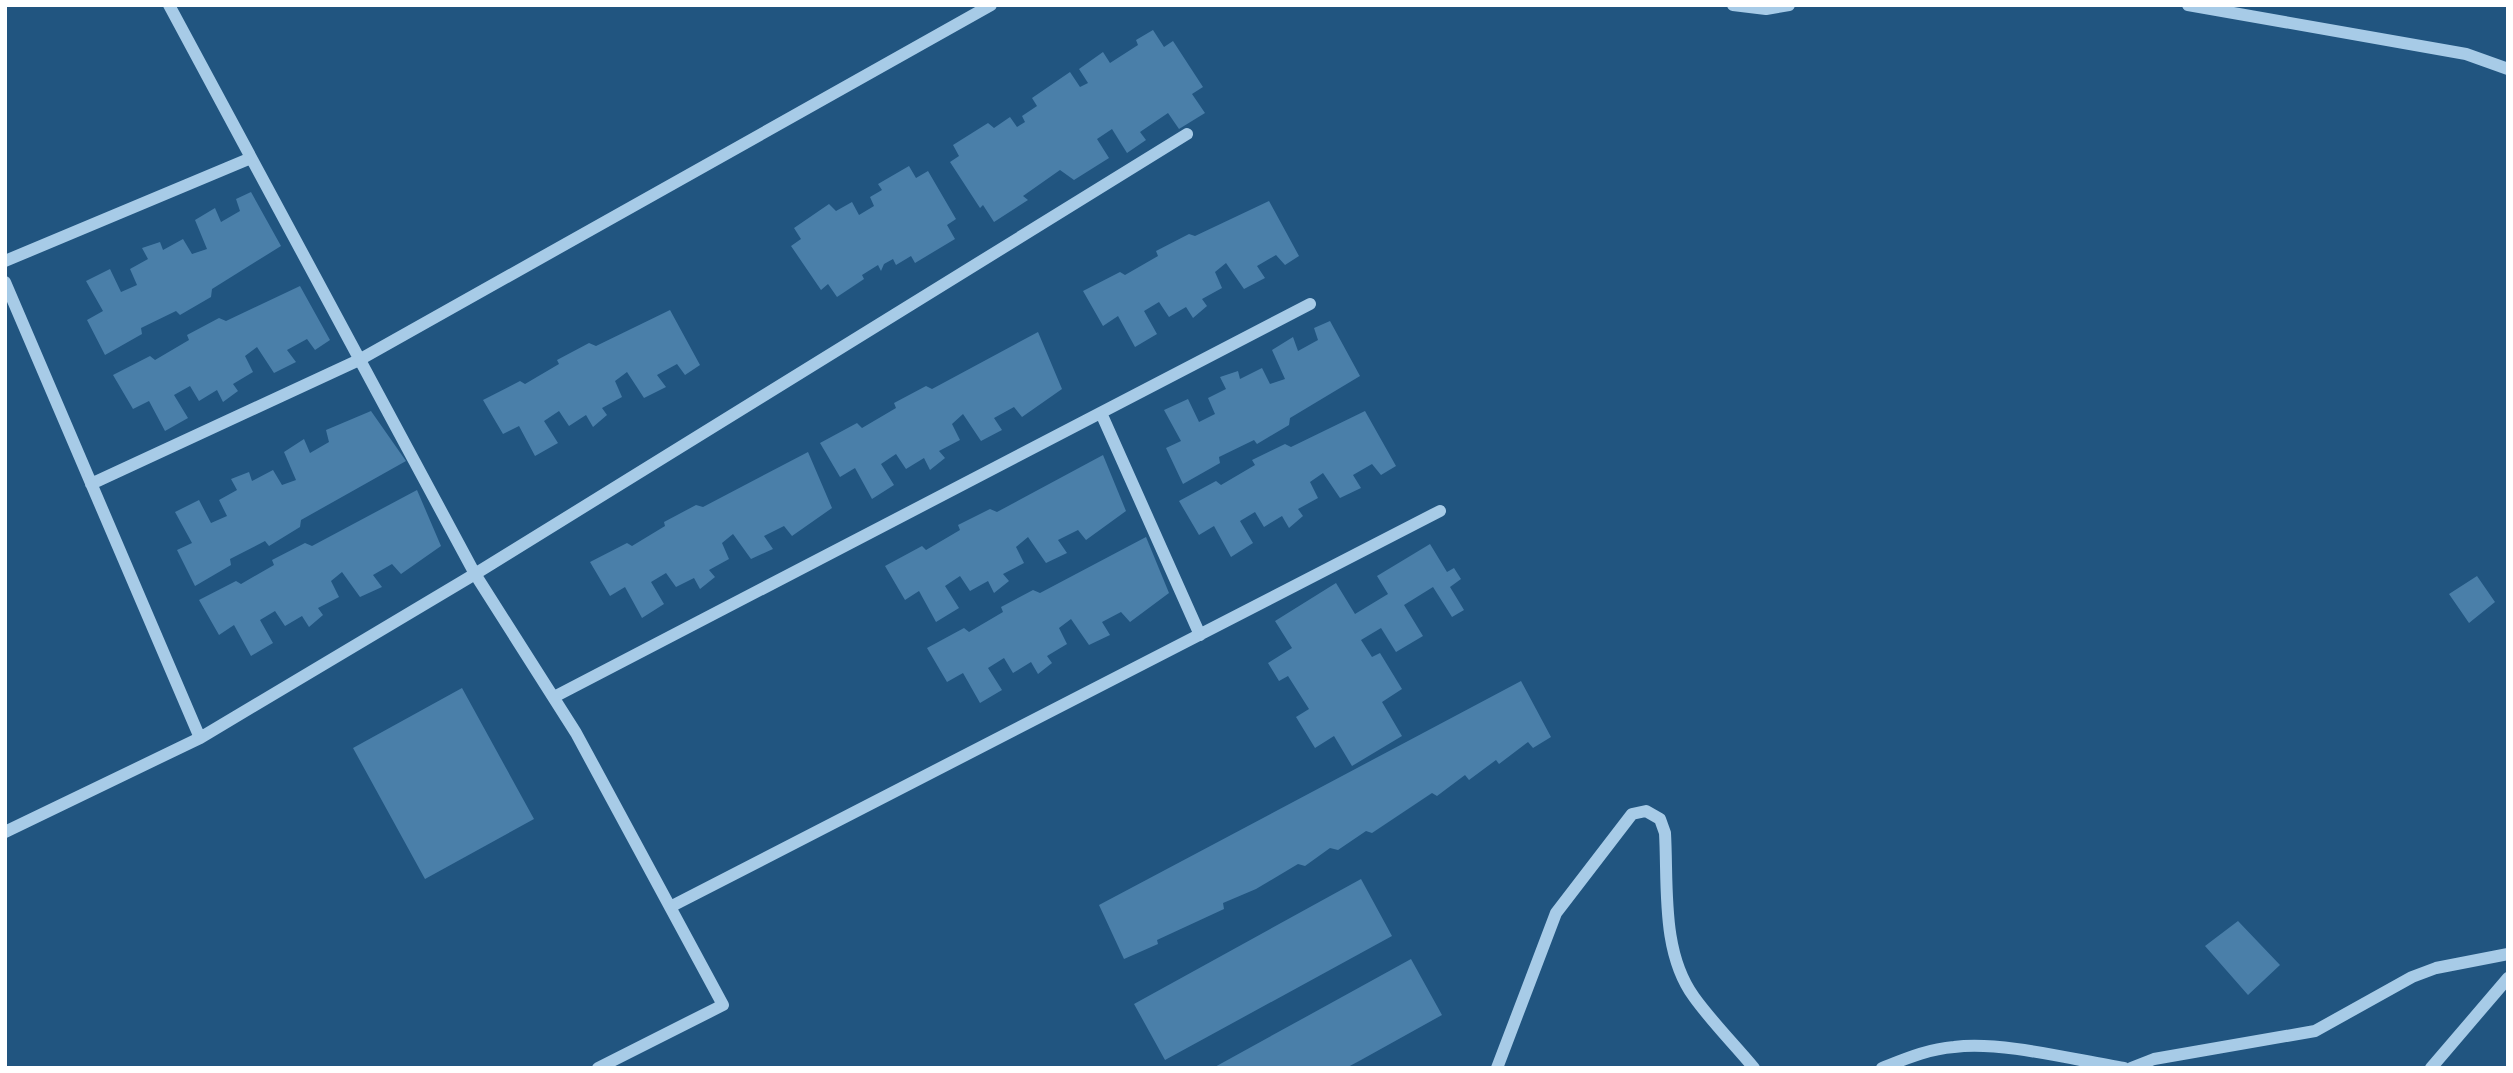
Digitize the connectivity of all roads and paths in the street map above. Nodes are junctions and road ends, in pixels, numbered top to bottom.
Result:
1 (169, 5) edge
2 (991, 5) edge
3 (1733, 5) edge
4 (1789, 5) edge
5 (2188, 5) edge
6 (2508, 69) edge
7 (1187, 134) dead end
8 (251, 158) junction
9 (5, 261) edge
10 (5, 282) edge
11 (1310, 304) dead end
12 (359, 360) junction
13 (1101, 413) junction
14 (91, 484) junction
15 (1440, 511) dead end
16 (475, 575) junction
17 (1199, 635) junction
18 (554, 697) junction
19 (200, 738) junction
20 (5, 832) edge
21 (670, 907) junction
22 (2508, 954) edge
23 (2508, 978) edge
24 (598, 1068) edge
25 (1497, 1068) edge
26 (1754, 1068) edge
27 (1881, 1068) edge
28 (2124, 1068) edge
29 (2131, 1068) edge
30 (2431, 1068) edge

1 - 8 street
2 - 12 street
3 - 4 street
5 - 6 street
7 - 16 street
8 - 9 street
8 - 12 street
10 - 14 street
11 - 13 street
12 - 14 street
12 - 16 street
13 - 17 street
13 - 18 street
14 - 19 street
15 - 17 street
16 - 18 street
16 - 19 street
17 - 21 street
18 - 21 street
19 - 20 street
21 - 24 street
22 - 29 street
23 - 30 street
25 - 26 street
27 - 28 street

